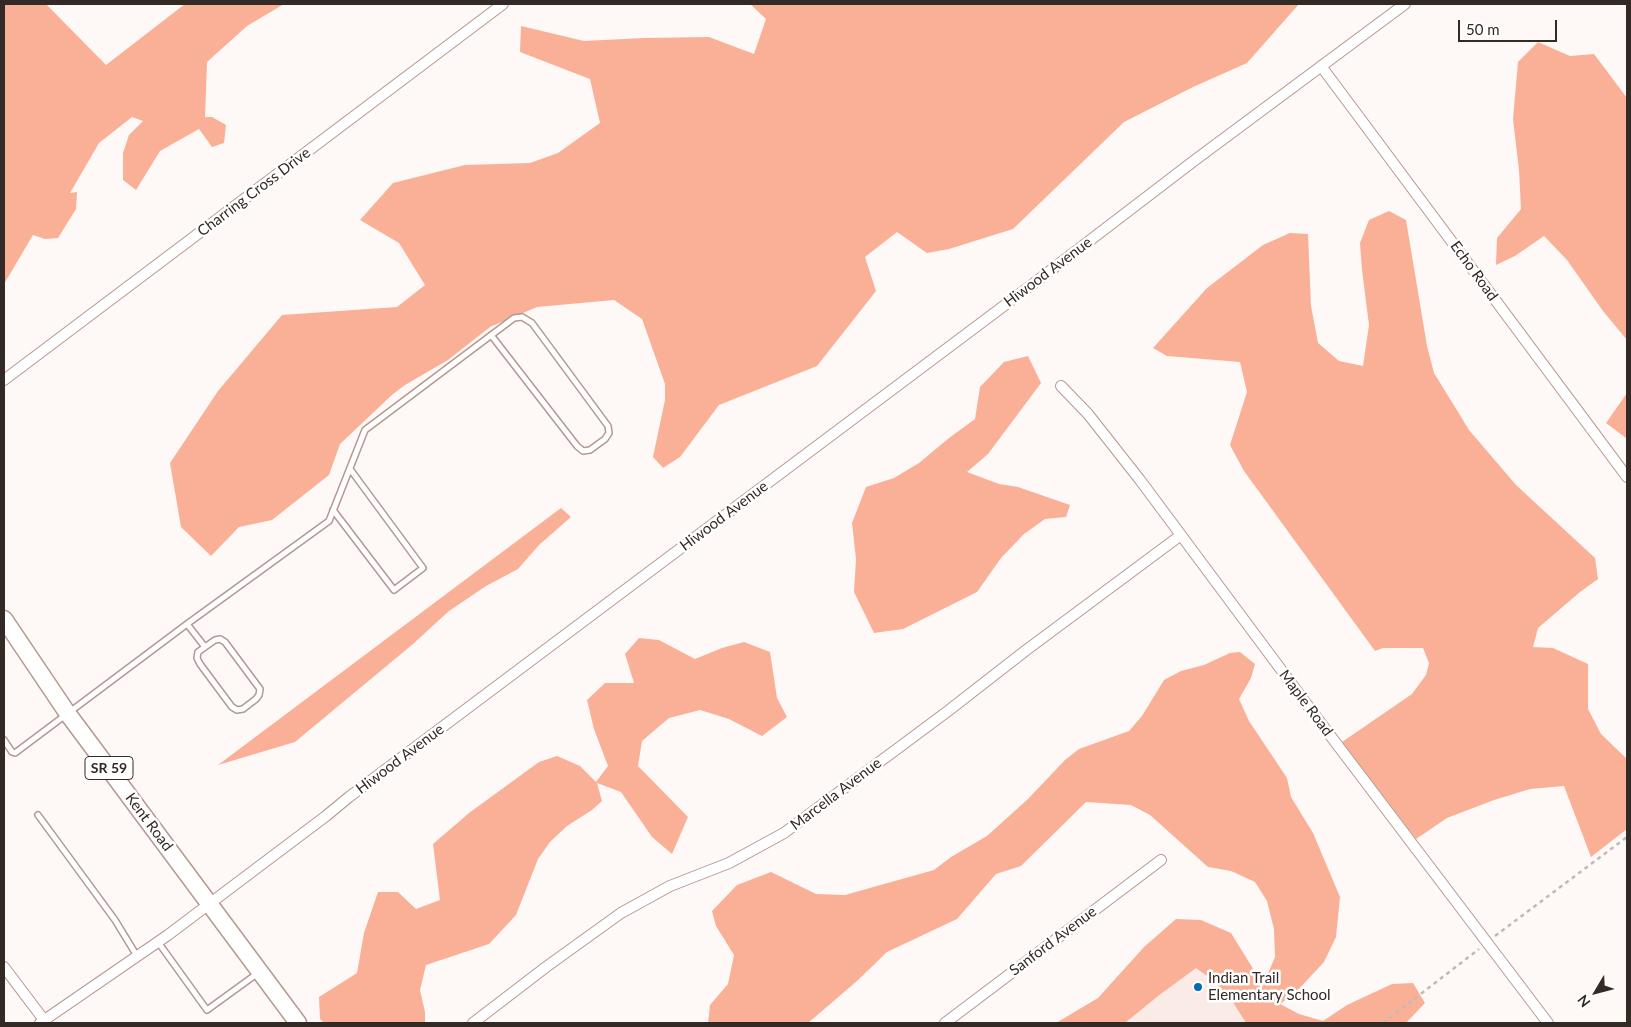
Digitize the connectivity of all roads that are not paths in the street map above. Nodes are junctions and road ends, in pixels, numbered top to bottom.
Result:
1 (503, 4) edge
2 (1405, 4) edge
3 (1321, 66) junction
4 (491, 335) junction
5 (4, 380) edge
6 (1061, 386) dead end
7 (350, 469) junction
8 (1627, 476) edge
9 (333, 510) junction
10 (1182, 535) junction
11 (4, 619) edge
12 (187, 624) junction
13 (205, 647) junction
14 (68, 714) junction
15 (4, 740) edge
16 (38, 815) dead end
17 (1162, 860) dead end
18 (210, 904) junction
19 (158, 942) junction
20 (137, 956) junction
21 (4, 967) edge
22 (260, 971) junction
23 (42, 1022) edge
24 (298, 1023) edge
25 (473, 1023) edge
26 (945, 1023) edge
27 (1548, 1023) edge

1 - 5 street, Charring Cross Drive
2 - 3 street, Hiwood Avenue
3 - 8 street, Echo Road
3 - 18 street, Hiwood Avenue
4 - 4 lane
4 - 7 lane
6 - 10 street, Maple Road
7 - 9 lane
7 - 9 lane
9 - 12 lane
10 - 25 street, Marcella Avenue
10 - 27 street, Maple Road
11 - 14 main road, Kent Road / SR 59
12 - 13 lane
12 - 14 lane
13 - 13 lane
14 - 15 lane
14 - 18 main road, Kent Road / SR 59
16 - 20 lane
17 - 26 street, Sanford Avenue
18 - 19 street, Hiwood Avenue
18 - 22 main road, Kent Road / SR 59
19 - 20 street, Hiwood Avenue
19 - 22 lane
20 - 23 street, Hiwood Avenue
21 - 23 street
22 - 24 main road, Kent Road / SR 59

